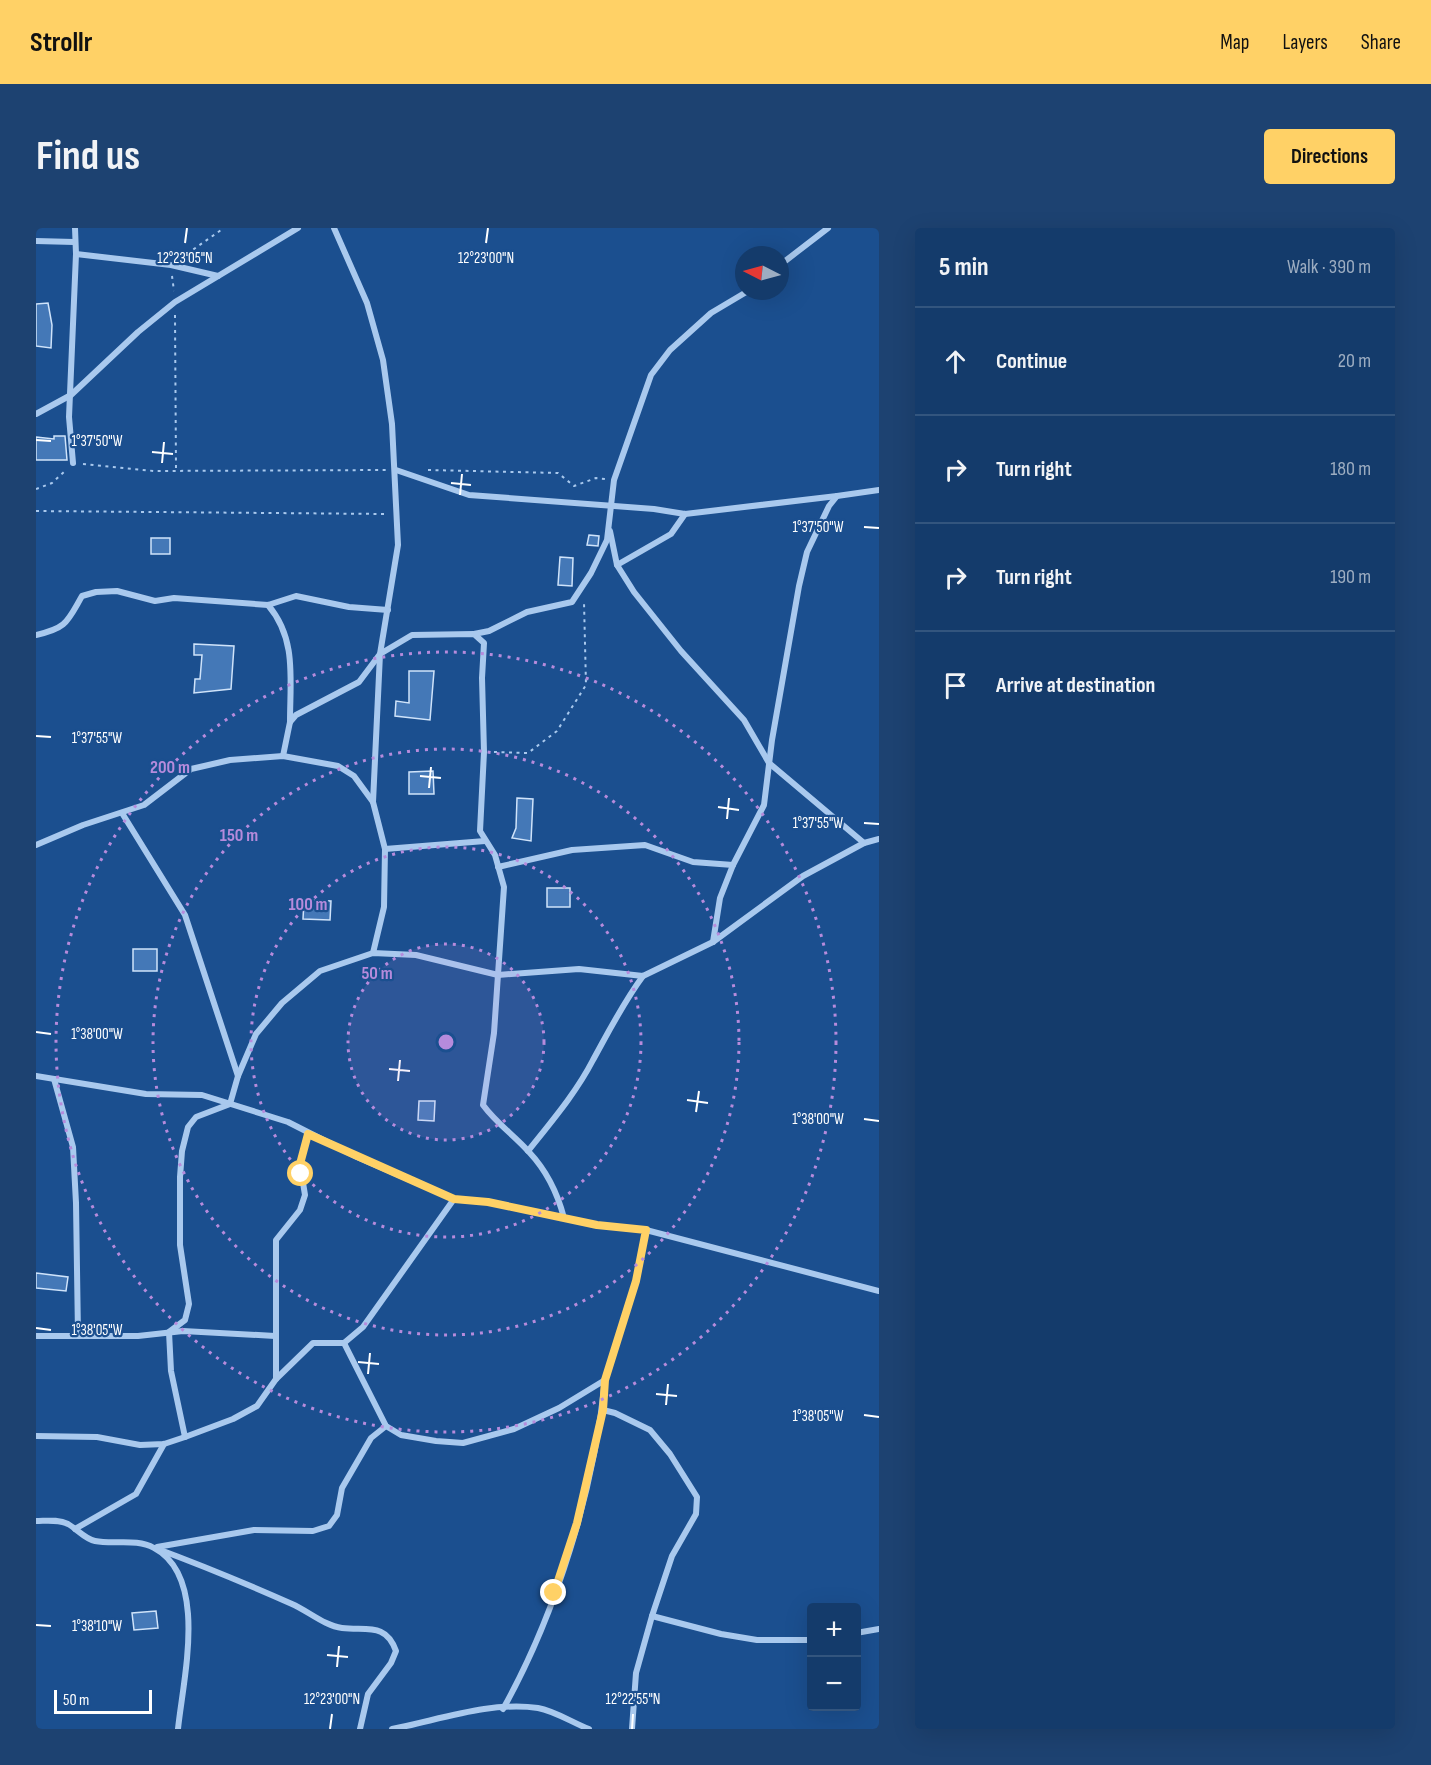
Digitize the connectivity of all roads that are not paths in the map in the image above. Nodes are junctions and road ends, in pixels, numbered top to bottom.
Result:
1 (75, 228) edge
2 (298, 228) edge
3 (334, 228) edge
4 (828, 228) edge
5 (36, 241) edge
6 (74, 242) junction
7 (76, 254) junction
8 (789, 258) edge
9 (218, 276) junction
10 (735, 299) edge
11 (71, 395) junction
12 (36, 414) edge
13 (73, 463) road end
14 (396, 470) junction
15 (879, 490) edge
16 (837, 496) junction
17 (610, 506) junction
18 (685, 514) junction
19 (608, 519) junction
20 (617, 565) junction
21 (268, 605) junction
22 (388, 610) junction
23 (474, 634) junction
24 (36, 635) edge
25 (380, 654) junction
26 (290, 723) junction
27 (283, 756) junction
28 (769, 764) junction
29 (373, 802) junction
30 (122, 813) junction
31 (879, 839) edge
32 (485, 841) junction
33 (864, 843) junction
34 (36, 845) edge
35 (385, 849) junction
36 (733, 865) junction
37 (498, 867) junction
38 (713, 942) junction
39 (373, 953) junction
40 (498, 975) junction
41 (643, 976) junction
42 (36, 1076) edge
43 (238, 1076) junction
44 (54, 1079) junction
45 (230, 1104) junction
46 (308, 1134) junction
47 (528, 1151) junction
48 (454, 1199) junction
49 (564, 1218) junction
50 (646, 1230) junction
51 (879, 1291) edge
52 (170, 1332) junction
53 (78, 1335) junction
54 (36, 1336) edge
55 (275, 1336) junction
56 (344, 1342) junction
57 (276, 1379) junction
58 (605, 1380) junction
59 (603, 1410) junction
60 (386, 1426) junction
61 (36, 1436) edge
62 (185, 1437) junction
63 (164, 1444) junction
64 (36, 1521) edge
65 (75, 1529) junction
66 (155, 1548) junction
67 (652, 1616) junction
68 (879, 1629) edge
69 (861, 1632) edge
70 (807, 1640) edge
71 (503, 1709) junction
72 (178, 1729) edge
73 (360, 1729) edge
74 (392, 1729) edge
75 (589, 1729) edge
76 (632, 1729) edge

1 - 6 street
2 - 9 street
3 - 14 street
4 - 8 street
5 - 6 street
6 - 7 street
7 - 9 street
7 - 11 street
9 - 11 street
10 - 17 street
11 - 12 street
11 - 13 street
14 - 17 street
14 - 22 street
15 - 16 street
16 - 18 street
16 - 28 street
17 - 18 street
17 - 19 street
18 - 20 street
19 - 20 street
19 - 23 street
20 - 28 street
21 - 22 street
21 - 24 street
21 - 26 street
22 - 25 street
23 - 25 street
23 - 32 street
25 - 26 street
25 - 29 street
26 - 27 street
27 - 29 street
27 - 30 street
28 - 33 street
28 - 36 street
29 - 35 street
30 - 34 street
30 - 43 street
31 - 33 street
32 - 35 street
32 - 37 street
33 - 38 street
35 - 39 street
36 - 37 street
36 - 38 street
37 - 40 street
38 - 41 street
39 - 40 street
39 - 43 street
40 - 41 street
40 - 47 street
41 - 47 street
42 - 44 street
43 - 45 street
44 - 45 street
44 - 53 street
45 - 46 street
45 - 52 street
46 - 48 street
46 - 55 street
47 - 49 street
48 - 49 street
48 - 56 street
49 - 50 street
50 - 51 street
50 - 58 street
52 - 53 street
52 - 55 street
52 - 62 street
53 - 54 street
55 - 57 street
56 - 57 street
56 - 60 street
57 - 62 street
58 - 59 street
58 - 60 street
59 - 67 street
59 - 71 street
60 - 66 street
61 - 63 street
62 - 63 street
63 - 65 street
64 - 65 street
65 - 66 street
66 - 72 street
66 - 73 street
67 - 70 street
67 - 76 street
68 - 69 street
71 - 74 street
71 - 75 street

